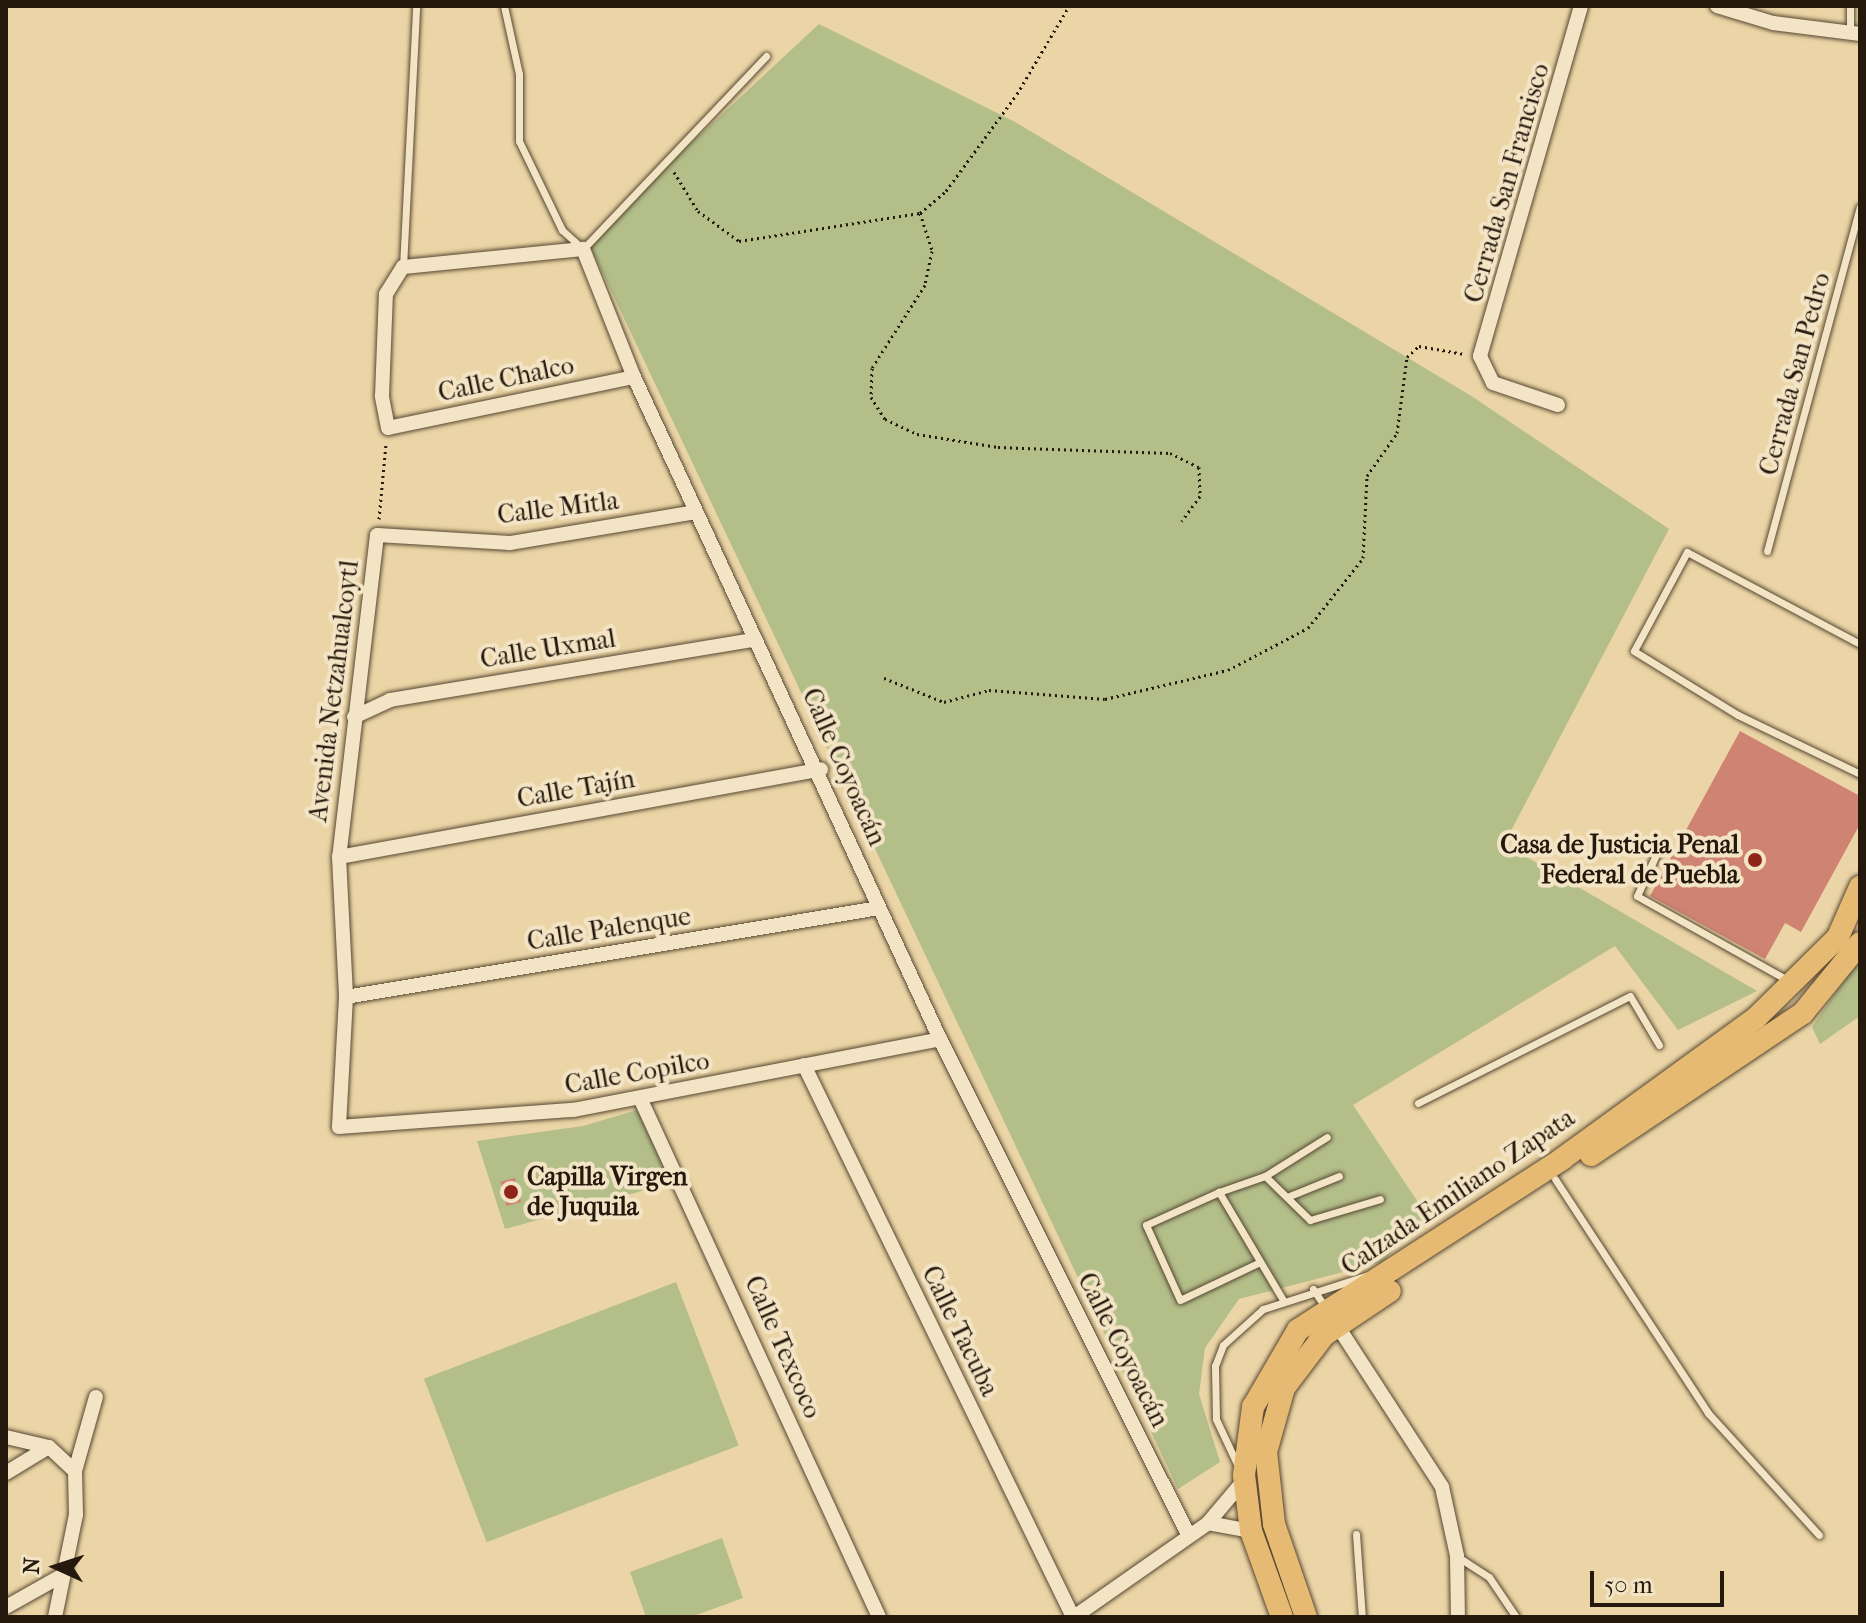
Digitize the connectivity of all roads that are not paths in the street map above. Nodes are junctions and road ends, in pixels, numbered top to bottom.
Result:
1 (416, 6) edge
2 (504, 6) edge
3 (1581, 6) edge
4 (1717, 6) edge
5 (1850, 6) edge
6 (1855, 34) edge
7 (766, 56) dead end
8 (1860, 207) edge
9 (583, 249) junction
10 (403, 267) junction
11 (634, 377) junction
12 (1558, 405) dead end
13 (696, 512) junction
14 (377, 535) joint
15 (1767, 551) dead end
16 (754, 640) junction
17 (1860, 644) edge
18 (354, 717) junction
19 (821, 769) junction
20 (1860, 774) edge
21 (1661, 844) dead end
22 (339, 857) junction
23 (1860, 887) edge
24 (879, 908) junction
25 (1860, 943) edge
26 (1796, 985) junction
27 (346, 997) junction
28 (940, 1039) junction
29 (1659, 1045) dead end
30 (804, 1065) junction
31 (640, 1098) junction
32 (1418, 1103) dead end
33 (339, 1127) joint
34 (1327, 1137) dead end
35 (1265, 1176) junction
36 (1339, 1176) dead end
37 (1555, 1179) junction
38 (1219, 1192) junction
39 (1287, 1197) junction
40 (1380, 1199) dead end
41 (1258, 1263) junction
42 (1392, 1273) junction
43 (1313, 1289) junction
44 (1283, 1300) junction
45 (1333, 1319) junction
46 (96, 1397) dead end
47 (6, 1437) edge
48 (49, 1447) junction
49 (75, 1471) junction
50 (6, 1473) edge
51 (1244, 1477) junction
52 (1208, 1523) junction
53 (1251, 1531) junction
54 (1356, 1534) dead end
55 (1819, 1535) dead end
56 (1189, 1536) junction
57 (1457, 1556) junction
58 (63, 1575) junction
59 (6, 1607) edge
60 (55, 1617) edge
61 (879, 1617) edge
62 (1073, 1617) edge
63 (1282, 1617) edge
64 (1306, 1617) edge
65 (1362, 1617) edge
66 (1458, 1617) edge
67 (1516, 1617) edge

1 - 10 lane
2 - 9 lane, Calle Coyoacán
3 - 12 street, Cerrada San Francisco
4 - 6 street
5 - 6 lane
7 - 9 lane
8 - 15 lane, Cerrada San Pedro
9 - 10 street
9 - 11 street, Calle Coyoacán
10 - 11 street, Calle Chalco
11 - 13 street, Calle Coyoacán
13 - 14 street, Calle Mitla
13 - 16 street, Calle Coyoacán
14 - 18 street, Avenida Netzahualcoytl
16 - 18 street, Calle Uxmal
16 - 19 street, Calle Coyoacán
17 - 20 lane
18 - 22 street, Avenida Netzahualcoytl
19 - 22 street, Calle Tajín
19 - 24 street, Calle Coyoacán
21 - 26 lane
22 - 27 street, Avenida Netzahualcoytl
23 - 26 main road, Calzada Emiliano Zapata
24 - 27 street, Calle Palenque
24 - 28 street, Calle Coyoacán
25 - 37 main road, Calzada Emiliano Zapata
26 - 42 main road, Calzada Emiliano Zapata
27 - 33 street, Avenida Netzahualcoytl
28 - 30 street, Calle Copilco
28 - 56 street, Calle Coyoacán
29 - 32 lane
30 - 31 street, Calle Copilco
30 - 62 street, Calle Tacuba
31 - 33 street, Calle Copilco
31 - 61 street, Calle Texcoco
34 - 35 lane
35 - 38 lane
35 - 39 lane
36 - 39 lane
37 - 45 main road, Calzada Emiliano Zapata
37 - 55 lane
38 - 41 lane
38 - 41 lane
39 - 40 lane
41 - 44 lane
42 - 43 lane
42 - 45 main road, Calzada Emiliano Zapata
43 - 44 lane
43 - 45 lane
44 - 51 lane
45 - 51 main road, Calzada Emiliano Zapata
45 - 57 street
45 - 64 main road, Calzada Emiliano Zapata
46 - 49 street
47 - 48 street
48 - 49 street
48 - 50 street
49 - 58 street
51 - 52 street
51 - 53 main road, Calzada Emiliano Zapata
52 - 53 street
52 - 56 street
53 - 63 main road, Calzada Emiliano Zapata
54 - 65 lane
56 - 62 street
57 - 66 street
57 - 67 lane
58 - 59 street
58 - 60 street

